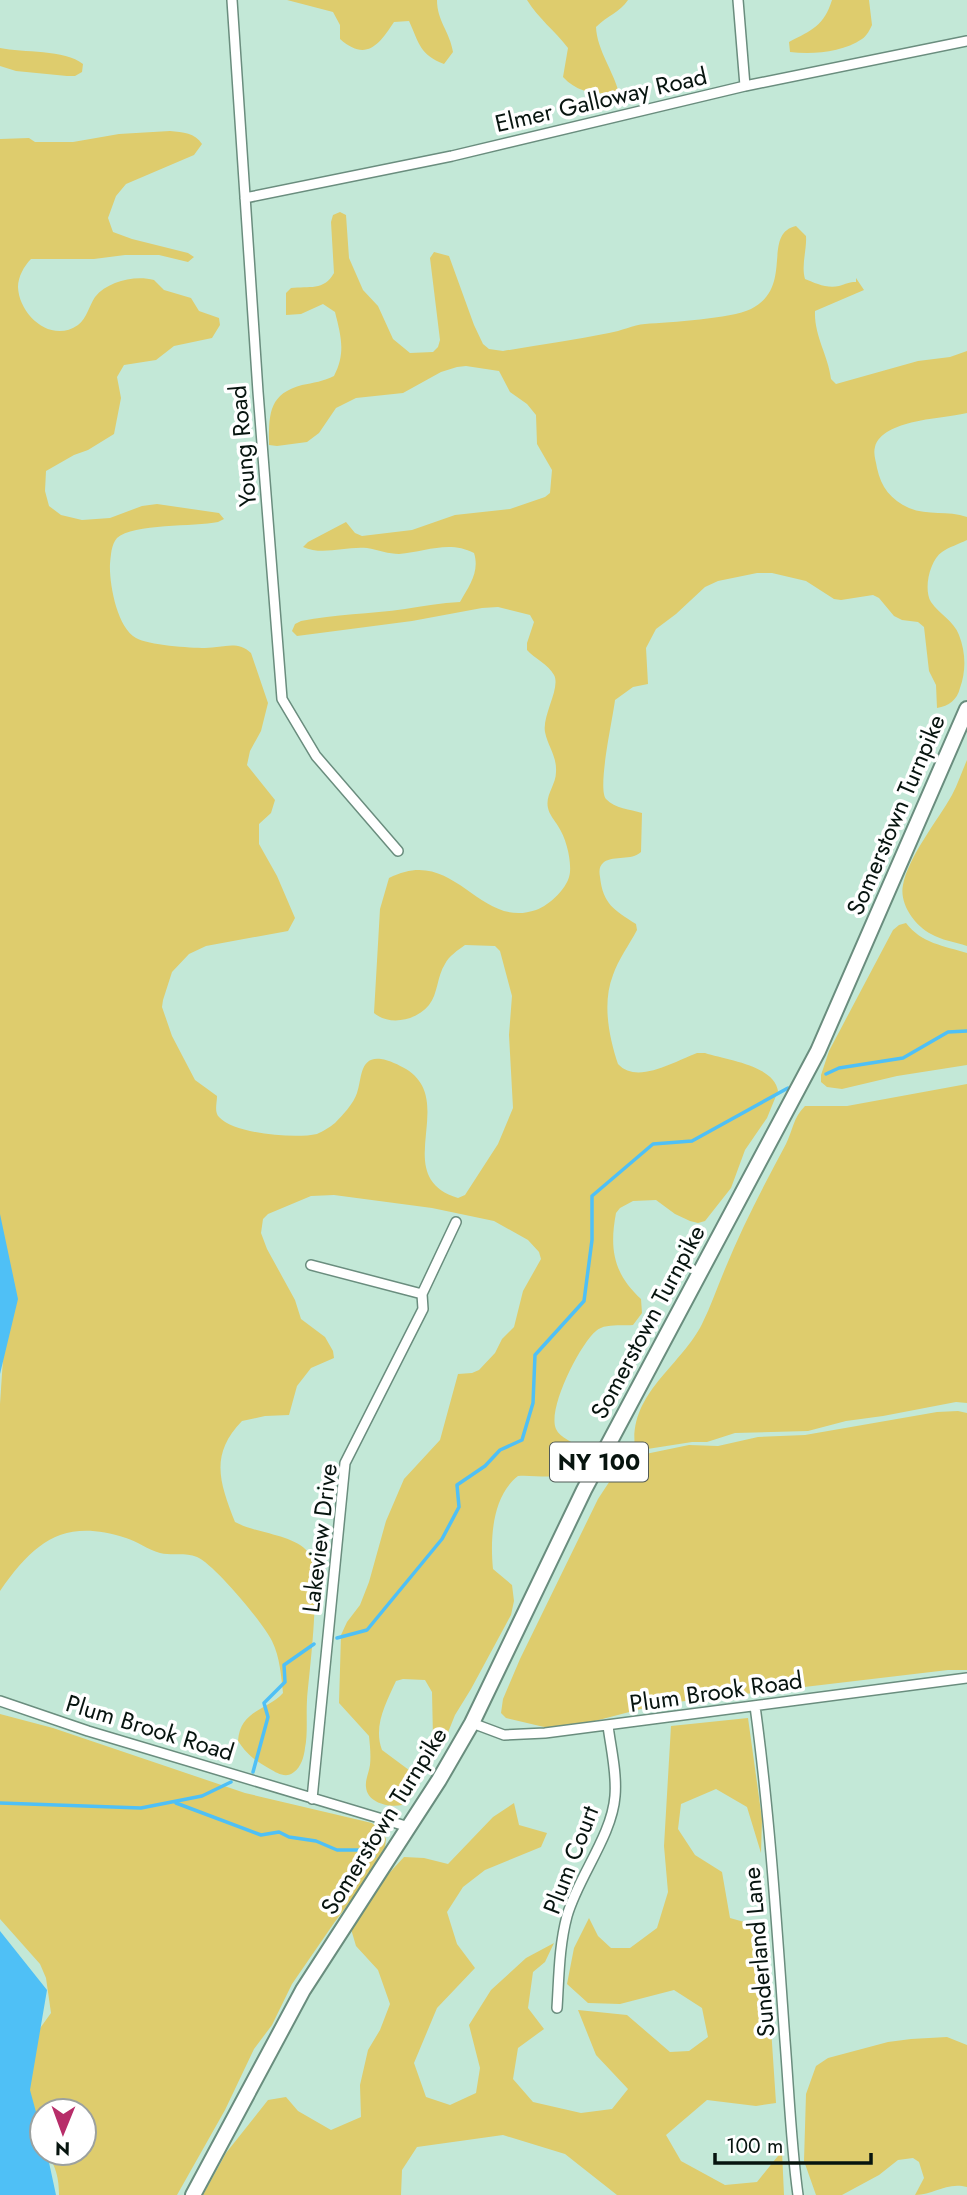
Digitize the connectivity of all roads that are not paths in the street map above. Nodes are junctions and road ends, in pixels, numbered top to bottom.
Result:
1 (232, 0) edge
2 (738, 0) edge
3 (967, 41) edge
4 (745, 86) junction
5 (244, 198) junction
6 (967, 709) edge
7 (398, 851) dead end
8 (456, 1222) dead end
9 (311, 1265) dead end
10 (422, 1294) junction
11 (967, 1678) edge
12 (0, 1701) edge
13 (755, 1706) junction
14 (471, 1723) junction
15 (608, 1726) junction
16 (312, 1799) junction
17 (409, 1827) junction
18 (557, 2008) dead end
19 (193, 2195) edge
20 (798, 2195) edge

1 - 5 street, Young Road
2 - 4 street
3 - 4 street, Elmer Galloway Road
4 - 5 street, Elmer Galloway Road
5 - 7 street, Young Road
6 - 14 main road, Somerstown Turnpike / NY 100
8 - 10 street, Lakeview Drive
9 - 10 street
10 - 16 street, Lakeview Drive
11 - 13 street, Plum Brook Road
12 - 16 street, Plum Brook Road
13 - 15 street, Plum Brook Road
13 - 20 street, Sunderland Lane
14 - 15 street, Plum Brook Road
14 - 17 main road, Somerstown Turnpike / NY 100
15 - 18 street, Plum Court
16 - 17 street, Plum Brook Road
17 - 19 main road, Somerstown Turnpike / NY 100

